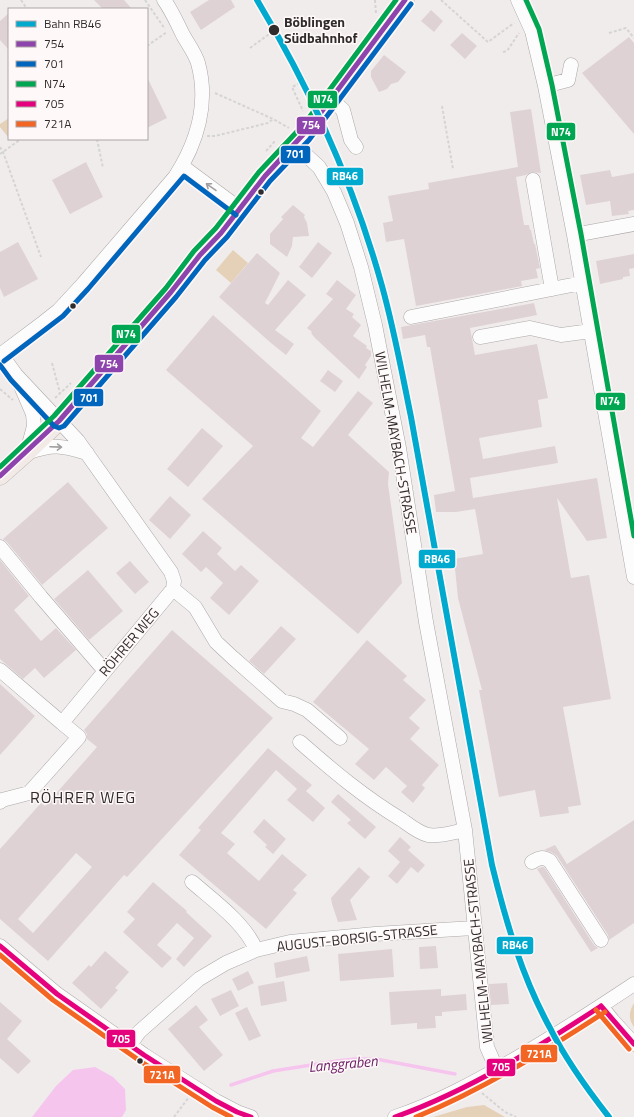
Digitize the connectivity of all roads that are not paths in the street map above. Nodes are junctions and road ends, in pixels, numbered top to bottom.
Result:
1 (164, 0) edge
2 (405, 0) edge
3 (518, 0) edge
4 (571, 65) dead end
5 (545, 86) junction
6 (331, 99) junction
7 (295, 145) junction
8 (356, 147) dead end
9 (182, 166) junction
10 (533, 180) dead end
11 (240, 209) junction
12 (634, 224) edge
13 (574, 235) junction
14 (582, 283) junction
15 (552, 289) junction
16 (411, 317) dead end
17 (591, 331) junction
18 (480, 337) dead end
19 (0, 354) edge
20 (16, 375) junction
21 (59, 421) junction
22 (26, 453) junction
23 (87, 453) junction
24 (0, 476) edge
25 (630, 532) edge
26 (0, 547) edge
27 (634, 577) edge
28 (173, 589) junction
29 (107, 669) junction
30 (0, 670) edge
31 (62, 722) junction
32 (340, 738) dead end
33 (300, 742) dead end
34 (1, 801) edge
35 (465, 830) junction
36 (532, 862) dead end
37 (192, 882) dead end
38 (474, 928) junction
39 (601, 940) dead end
40 (0, 946) edge
41 (256, 950) junction
42 (634, 984) edge
43 (601, 1006) junction
44 (634, 1044) edge
45 (130, 1045) junction
46 (497, 1070) junction
47 (238, 1114) edge
48 (251, 1117) edge
49 (395, 1117) edge

1 - 9 street
2 - 6 main road
3 - 5 street
4 - 5 street
5 - 13 street
6 - 7 main road
6 - 8 street
7 - 11 main road
7 - 35 street, WILHELM-MAYBACH-STRASSE
11 -> 9 street
9 - 19 street
10 - 15 street
11 - 21 main road
12 - 13 street
13 - 14 street
14 - 15 street
14 - 17 street
15 - 16 street
17 - 18 street
17 - 25 street
19 - 20 street
20 - 21 street
20 - 22 street
21 - 22 main road
21 - 23 street
22 -> 23 street
22 - 24 main road
23 - 28 street
25 - 27 street
26 - 29 street
28 - 29 street, RÖHRER WEG
28 - 32 street
29 - 31 street, RÖHRER WEG
30 - 31 street
31 - 34 street
33 - 35 street
35 - 38 street, WILHELM-MAYBACH-STRASSE
36 - 39 street
37 - 41 street
38 - 41 street, AUGUST-BORSIG-STRASSE
38 - 46 street, WILHELM-MAYBACH-STRASSE
40 - 45 street
41 - 45 street, AUGUST-BORSIG-STRASSE
42 - 43 street
43 - 44 street
43 - 46 street
45 - 47 street
46 - 49 street
47 - 48 street

